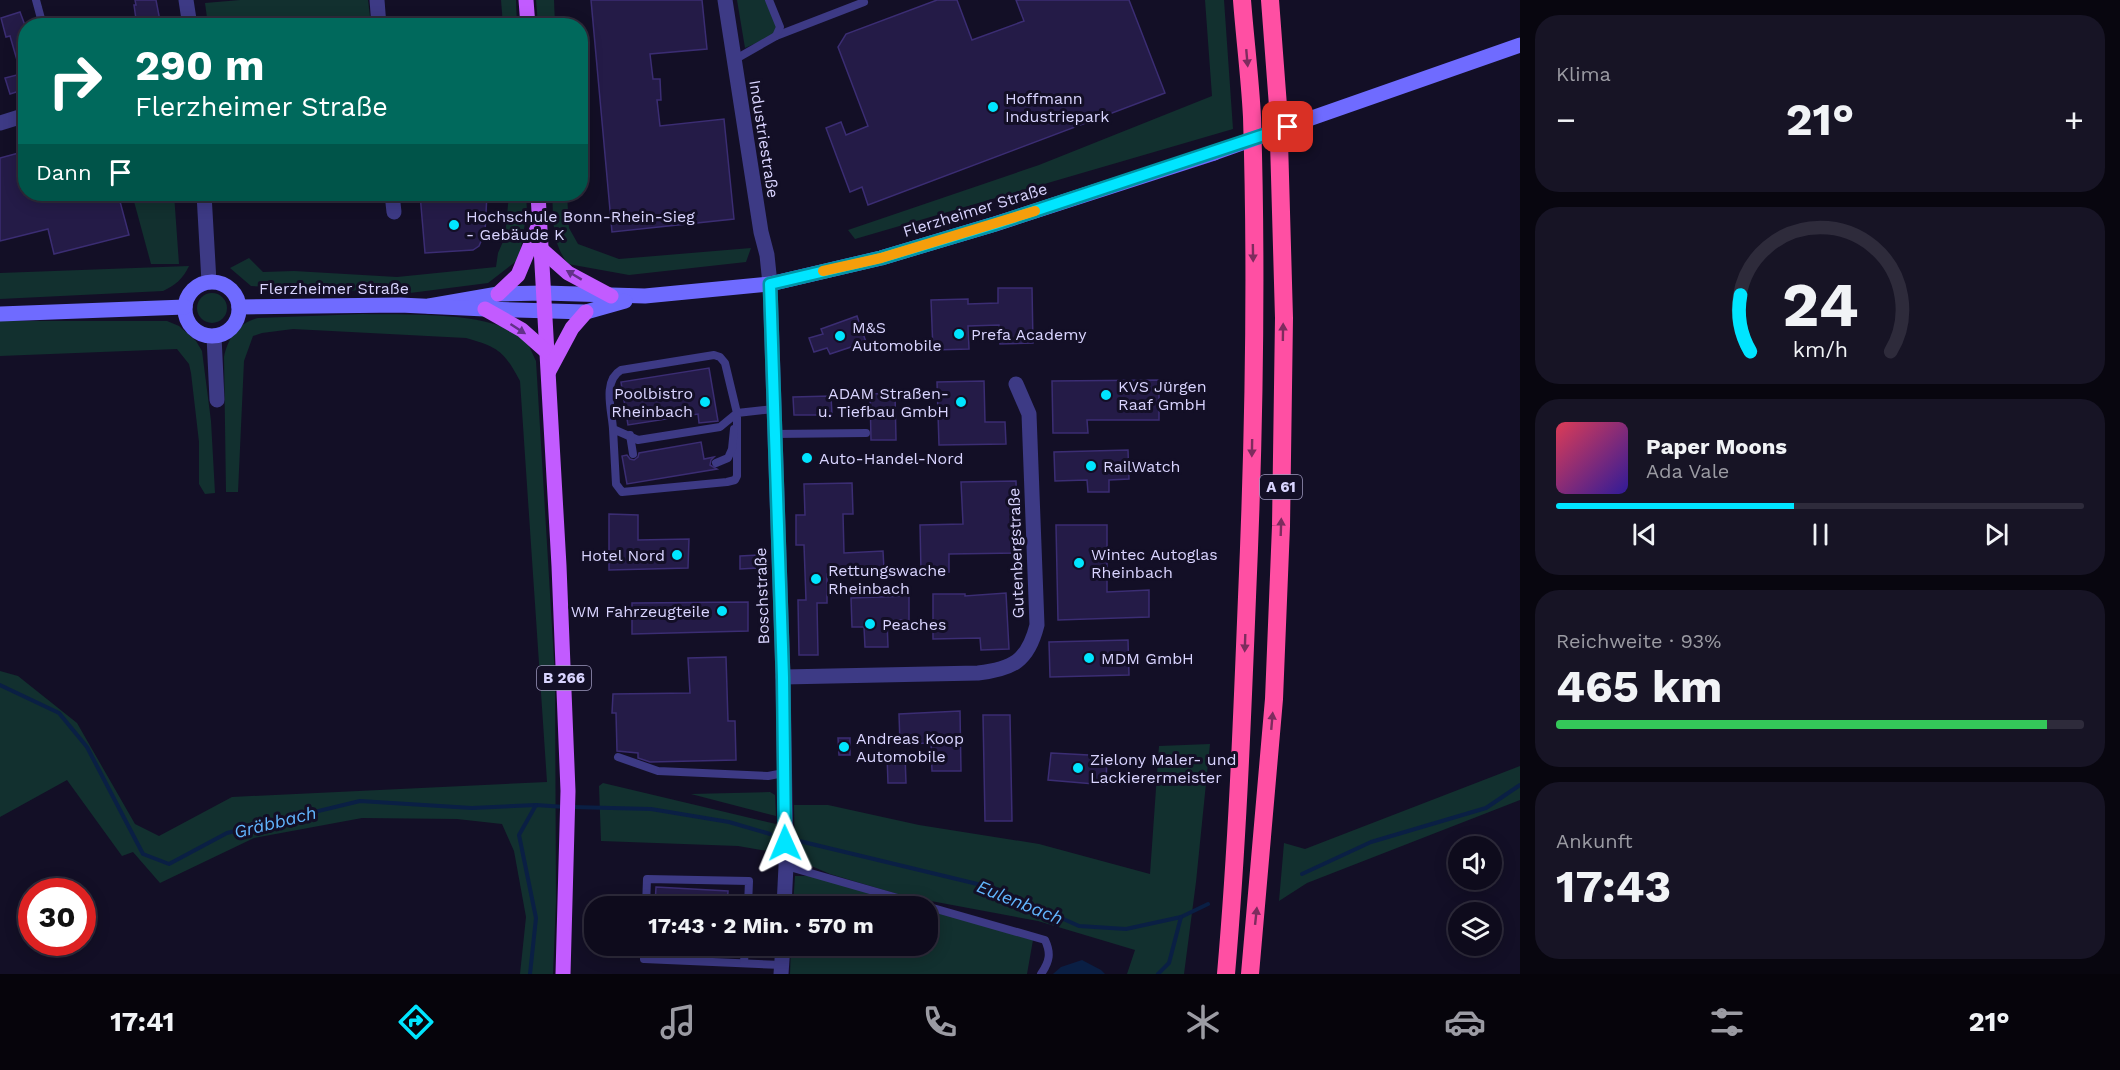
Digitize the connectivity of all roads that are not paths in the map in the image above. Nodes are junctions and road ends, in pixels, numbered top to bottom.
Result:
1 (36, 0) edge
2 (186, 0) edge
3 (377, 0) edge
4 (526, 0) edge
5 (725, 0) edge
6 (769, 0) edge
7 (1242, 0) edge
8 (1270, 0) edge
9 (864, 2) dead end
10 (41, 18) edge
11 (189, 18) edge
12 (378, 18) edge
13 (527, 18) edge
14 (776, 36) junction
15 (1520, 45) edge
16 (734, 60) junction
17 (18, 117) edge
18 (0, 123) edge
19 (204, 201) edge
20 (392, 201) edge
21 (538, 201) edge
22 (393, 212) dead end
23 (540, 224) junction
24 (541, 249) junction
25 (209, 282) junction
26 (770, 284) junction
27 (544, 293) junction
28 (498, 294) junction
29 (611, 296) junction
30 (645, 296) junction
31 (429, 306) junction
32 (185, 307) junction
33 (239, 307) junction
34 (485, 309) junction
35 (545, 311) junction
36 (586, 312) junction
37 (0, 314) edge
38 (214, 336) junction
39 (548, 353) junction
40 (549, 371) junction
41 (1016, 384) dead end
42 (216, 400) dead end
43 (774, 409) junction
44 (737, 413) junction
45 (613, 429) junction
46 (866, 433) dead end
47 (774, 434) junction
48 (630, 435) junction
49 (633, 454) dead end
50 (716, 463) dead end
51 (783, 677) junction
52 (618, 758) dead end
53 (784, 773) junction
54 (786, 866) junction
55 (646, 896) edge
56 (748, 896) edge
57 (784, 896) edge
58 (644, 956) edge
59 (745, 956) edge
60 (744, 963) junction
61 (782, 969) edge
62 (563, 974) edge
63 (1041, 974) edge
64 (1226, 974) edge
65 (1250, 974) edge

1 - 10 lane
2 - 11 street
3 - 12 street
4 - 13 main road
5 - 16 street, Industriestraße
6 - 14 lane
7 -> 64 highway, A 61
65 -> 8 highway, A 61
9 - 14 lane
14 - 16 lane
15 - 26 main road, Flerzheimer Straße, bridge
16 - 26 street, Industriestraße
17 - 18 street
19 - 25 street
20 - 22 street
21 - 23 main road, B 266
23 - 24 main road, B 266
23 - 28 main road
24 - 27 main road, B 266
29 -> 24 main road
25 - 32 main road
25 - 33 main road, Flerzheimer Straße
26 - 30 main road, Flerzheimer Straße
26 - 43 street, Boschstraße
27 - 28 main road, Flerzheimer Straße
27 - 29 main road, Flerzheimer Straße
27 - 35 main road, B 266
28 - 31 main road, Flerzheimer Straße
29 - 30 main road, Flerzheimer Straße
30 - 36 main road, Flerzheimer Straße
31 - 33 main road, Flerzheimer Straße
31 - 34 main road, Flerzheimer Straße
32 - 37 main road
32 - 38 main road
33 - 38 main road, Flerzheimer Straße
34 - 35 main road, Flerzheimer Straße
34 -> 39 main road
35 - 36 main road, Flerzheimer Straße
35 - 39 main road, B 266
36 - 40 main road
38 - 42 street
39 - 40 main road, B 266
40 - 62 main road, B 266
41 - 51 street, Gutenbergstraße
43 - 44 lane
43 - 47 street, Boschstraße
44 - 45 lane
44 - 45 lane
44 - 48 lane
44 - 50 lane
45 - 48 lane
46 - 47 lane
47 - 51 street, Boschstraße
48 - 49 lane
51 - 53 street, Boschstraße
52 - 53 lane
53 - 54 street, Boschstraße
54 - 57 street, Boschstraße
54 - 63 lane
55 - 56 lane
58 - 60 lane
59 - 60 lane
60 - 61 lane

